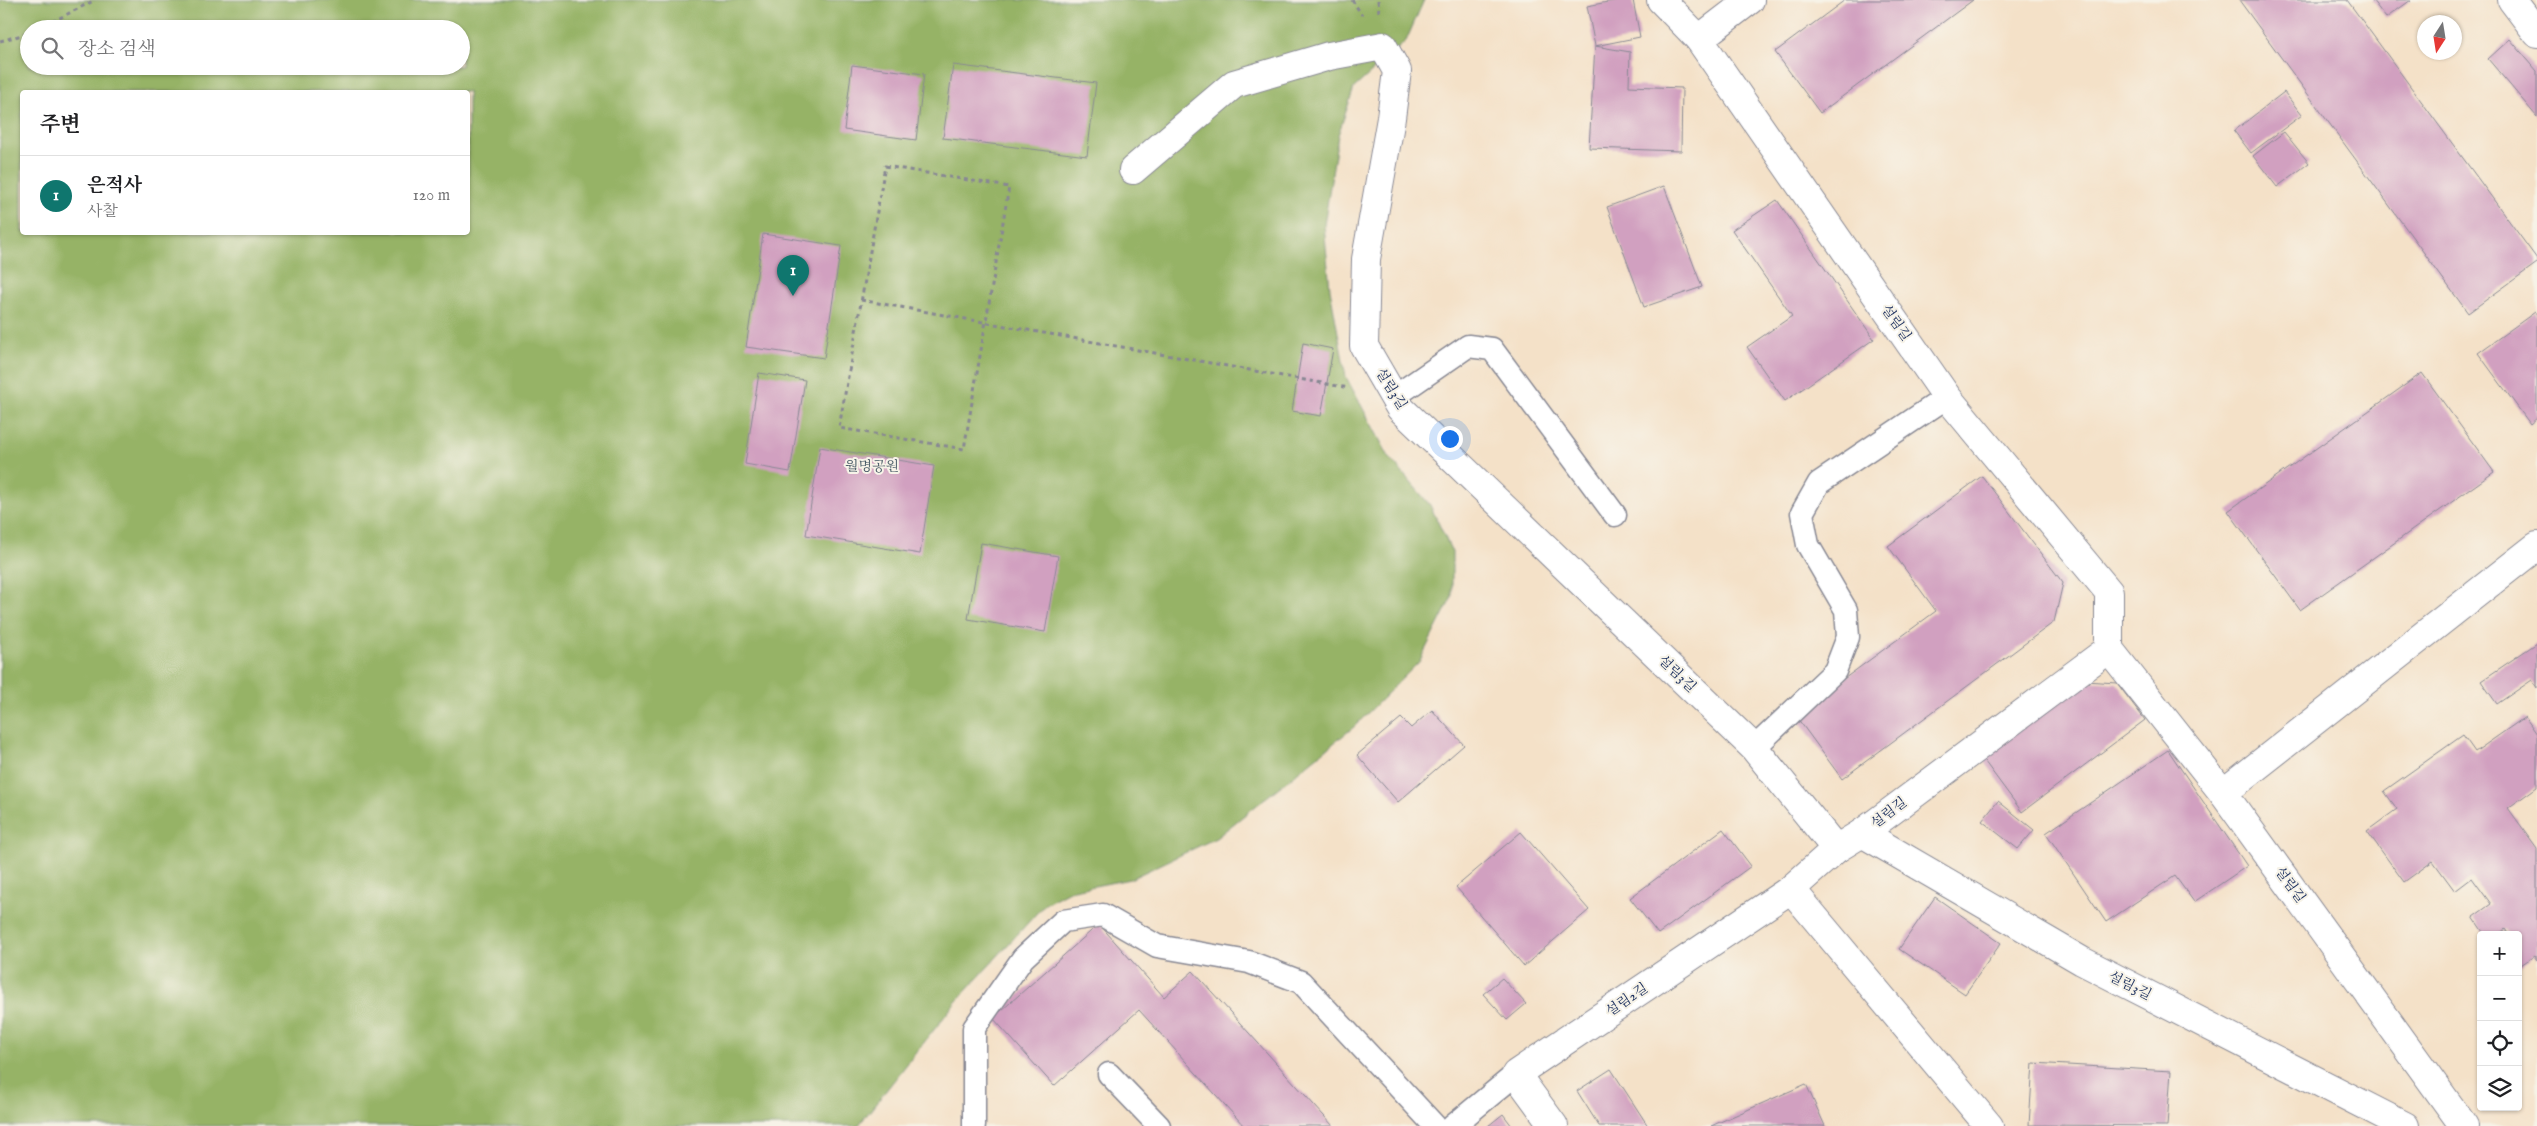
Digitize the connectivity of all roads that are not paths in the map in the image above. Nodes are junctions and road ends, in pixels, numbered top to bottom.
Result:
1 (1661, 0) edge
2 (1750, 0) edge
3 (2512, 0) edge
4 (2537, 33) edge
5 (1698, 39) junction
6 (1133, 170) dead end
7 (1394, 397) junction
8 (1947, 397) junction
9 (1615, 516) dead end
10 (2537, 546) edge
11 (2109, 649) junction
12 (1754, 748) junction
13 (2223, 793) junction
14 (1862, 833) junction
15 (1836, 849) junction
16 (1791, 889) junction
17 (1110, 1074) dead end
18 (1516, 1074) junction
19 (974, 1126) edge
20 (1159, 1126) edge
21 (1435, 1126) edge
22 (1454, 1126) edge
23 (1554, 1126) edge
24 (1990, 1126) edge
25 (2405, 1126) edge
26 (2464, 1126) edge

1 - 5 street, 설림길
2 - 5 street
3 - 4 street
5 - 8 street, 설림길
6 - 7 street, 설림3길
7 - 9 lane
7 - 12 street, 설림3길
8 - 11 street, 설림길
8 - 12 lane
10 - 13 street
11 - 13 street, 설림길
11 - 14 street, 설림길
12 - 15 street, 설림3길
13 - 26 street, 설림길
14 - 15 street, 설림2길
14 - 25 street, 설림3길
15 - 16 street, 설림2길
16 - 18 street, 설림2길
16 - 24 street
17 - 20 lane
18 - 22 lane
18 - 23 street
19 - 21 lane

